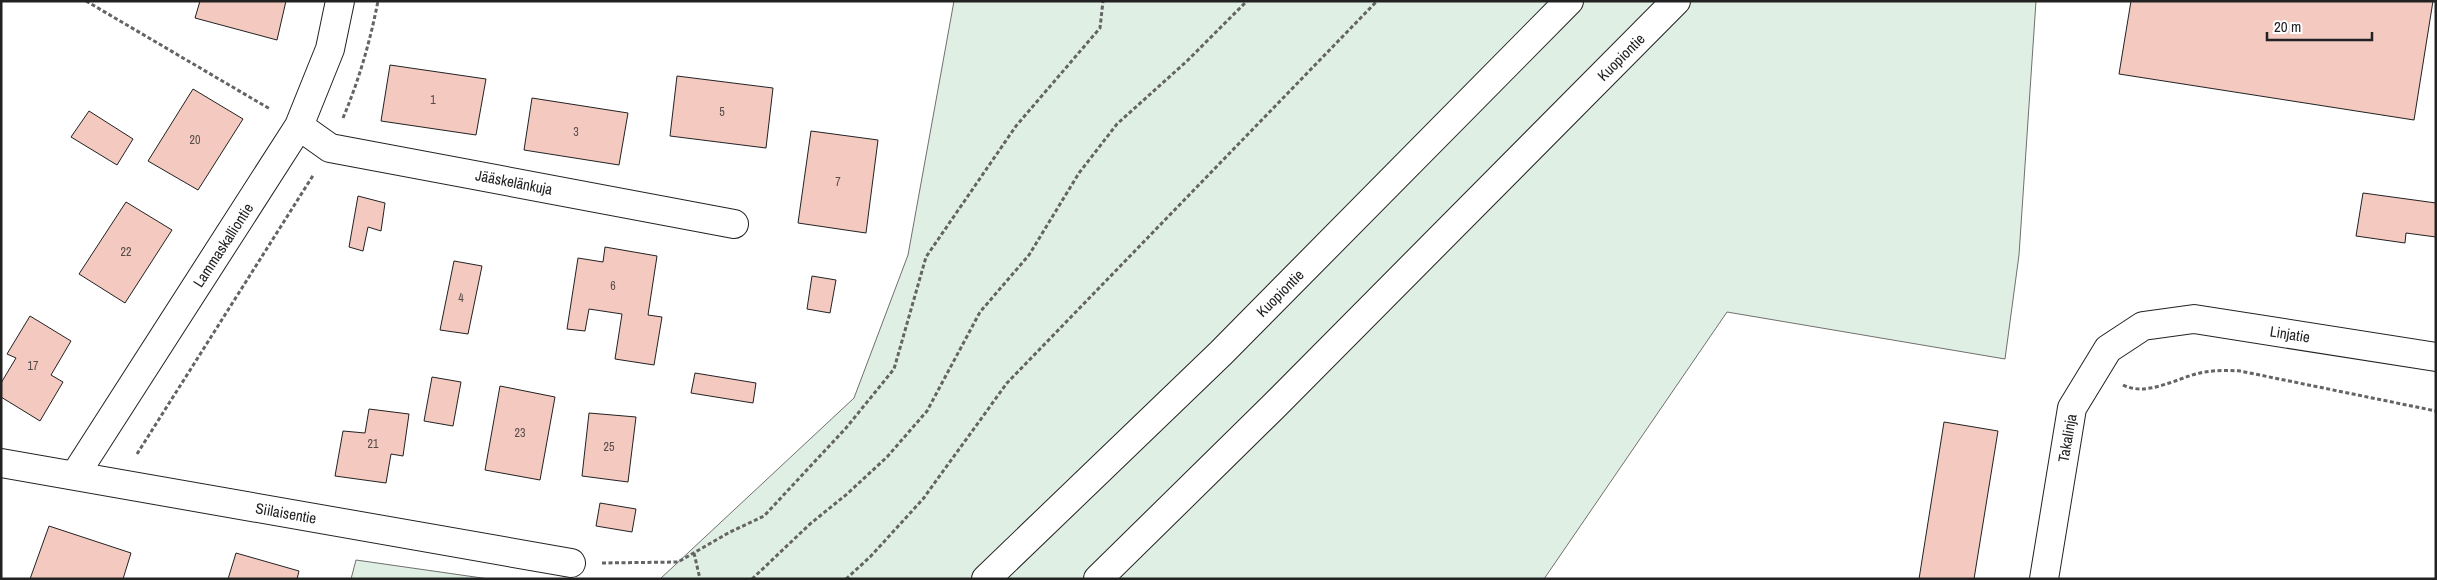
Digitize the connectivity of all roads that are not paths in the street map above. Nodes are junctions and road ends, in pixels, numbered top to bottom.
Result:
1 (340, 1) edge
2 (1568, 1) edge
3 (1676, 1) edge
4 (299, 126) junction
5 (734, 224) dead end
6 (2143, 326) joint
7 (2436, 357) edge
8 (1, 463) edge
9 (75, 475) junction
10 (571, 563) road end
11 (986, 579) edge
12 (1098, 579) edge
13 (2044, 579) edge

1 - 4 main road, Lammaskalliontie
2 - 11 main road, Kuopiontie
3 - 12 main road, Kuopiontie
4 - 5 main road, Jääskelänkuja
4 - 9 main road, Lammaskalliontie
6 - 7 main road, Linjatie
6 - 13 main road, Takalinja
8 - 9 main road, Siilaisentie
9 - 10 main road, Siilaisentie

